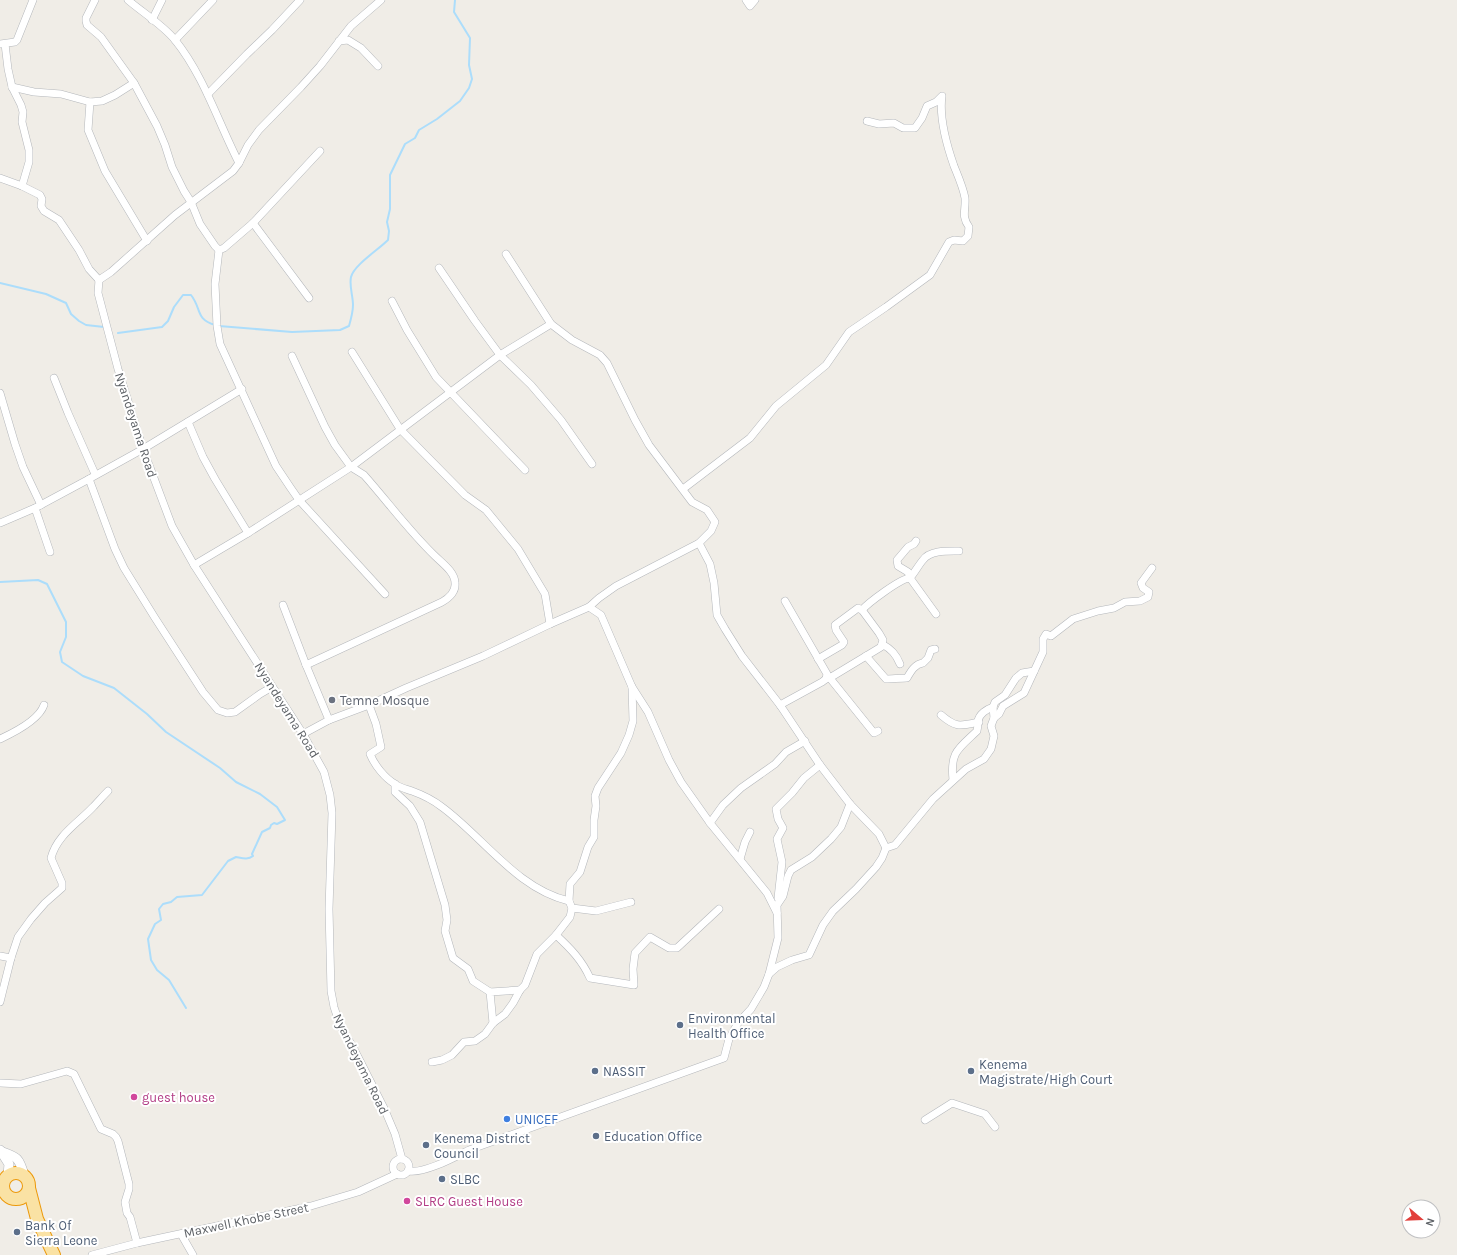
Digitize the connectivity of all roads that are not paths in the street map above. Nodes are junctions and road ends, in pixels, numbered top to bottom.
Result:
1 (33, 0) edge
2 (95, 0) edge
3 (128, 0) edge
4 (162, 0) edge
5 (213, 0) edge
6 (300, 0) edge
7 (381, 0) edge
8 (746, 0) edge
9 (755, 0) edge
10 (152, 20) junction
11 (175, 40) junction
12 (339, 41) junction
13 (2, 44) edge
14 (378, 66) dead end
15 (134, 83) junction
16 (12, 87) junction
17 (208, 94) junction
18 (90, 102) junction
19 (867, 121) dead end
20 (320, 151) dead end
21 (239, 163) junction
22 (0, 178) edge
23 (22, 186) junction
24 (192, 202) junction
25 (253, 223) junction
26 (147, 241) junction
27 (219, 250) junction
28 (506, 254) dead end
29 (439, 268) dead end
30 (99, 280) junction
31 (309, 298) dead end
32 (392, 301) dead end
33 (551, 324) junction
34 (352, 352) dead end
35 (500, 355) junction
36 (292, 356) dead end
37 (54, 378) dead end
38 (242, 389) junction
39 (0, 392) edge
40 (451, 392) junction
41 (188, 422) junction
42 (400, 429) junction
43 (143, 449) junction
44 (592, 464) dead end
45 (351, 467) junction
46 (525, 470) dead end
47 (95, 474) junction
48 (89, 478) junction
49 (683, 489) junction
50 (299, 500) junction
51 (38, 506) junction
52 (0, 523) edge
53 (248, 533) junction
54 (916, 541) dead end
55 (699, 543) junction
56 (959, 551) dead end
57 (50, 552) dead end
58 (194, 565) junction
59 (1152, 568) dead end
60 (910, 578) junction
61 (385, 594) dead end
62 (786, 601) dead end
63 (283, 605) dead end
64 (589, 607) junction
65 (862, 610) junction
66 (936, 614) dead end
67 (550, 624) junction
68 (882, 644) junction
69 (935, 649) dead end
70 (866, 656) junction
71 (818, 658) junction
72 (900, 664) dead end
73 (306, 665) junction
74 (1034, 671) junction
75 (828, 678) junction
76 (272, 687) junction
77 (632, 687) junction
78 (369, 705) junction
79 (780, 705) junction
80 (44, 706) dead end
81 (993, 707) junction
82 (941, 715) dead end
83 (994, 718) junction
84 (329, 720) junction
85 (978, 722) junction
86 (878, 731) dead end
87 (303, 734) junction
88 (0, 740) edge
89 (805, 741) junction
90 (820, 765) junction
91 (953, 780) junction
92 (395, 784) junction
93 (108, 791) dead end
94 (850, 804) junction
95 (710, 824) junction
96 (750, 832) dead end
97 (744, 844) junction
98 (886, 848) junction
99 (731, 849) junction
100 (740, 859) junction
101 (569, 901) junction
102 (632, 902) dead end
103 (777, 905) junction
104 (572, 908) junction
105 (719, 909) dead end
106 (778, 915) junction
107 (556, 935) junction
108 (0, 956) edge
109 (11, 958) junction
110 (769, 974) junction
111 (520, 990) junction
112 (490, 992) junction
113 (0, 1002) edge
114 (493, 1023) junction
115 (432, 1062) dead end
116 (0, 1083) edge
117 (925, 1120) dead end
118 (995, 1127) dead end
119 (0, 1150) edge
120 (402, 1159) junction
121 (408, 1172) junction
122 (397, 1174) junction
123 (24, 1175) junction
124 (4, 1180) edge
125 (29, 1188) junction
126 (9, 1199) edge
127 (37, 1219) junction
128 (181, 1234) junction
129 (137, 1243) junction
130 (54, 1255) edge
131 (92, 1255) edge
132 (192, 1255) edge

1 - 13 street
2 - 15 street
3 - 10 street
4 - 10 street
5 - 11 street
6 - 17 street
7 - 12 street
8 - 9 street
10 - 11 street
11 - 17 street
12 - 14 street
12 - 21 street
13 - 16 street
15 - 18 street
15 - 24 street
16 - 18 street
16 - 23 street
17 - 21 street
18 - 26 street
19 - 49 street
20 - 25 street
21 - 24 street
22 - 23 street
23 - 30 street
24 - 26 street
24 - 27 street
25 - 27 street
25 - 31 street
26 - 30 street
27 - 38 street
28 - 33 street
29 - 35 street
30 - 43 street, Nyandeyama Road
32 - 40 street
33 - 35 street
33 - 49 street
34 - 42 street
35 - 40 street
35 - 44 street
36 - 45 street
37 - 47 street
38 - 41 street
38 - 50 street
39 - 51 street
40 - 42 street
40 - 46 street
41 - 43 street
41 - 53 street
42 - 45 street
42 - 67 street
43 - 47 street
43 - 58 street, Nyandeyama Road
45 - 50 street
45 - 73 street
47 - 48 street
48 - 51 street
48 - 76 street
49 - 55 street
50 - 53 street
50 - 61 street
51 - 52 street
51 - 57 street
53 - 58 street
54 - 60 street
55 - 64 street
55 - 79 street
56 - 60 street
58 - 76 street, Nyandeyama Road
59 - 74 street
60 - 65 street
60 - 66 street
62 - 71 street
63 - 73 street
64 - 67 street
64 - 77 street
65 - 68 street
65 - 71 street
67 - 78 street
68 - 70 street
68 - 72 street
69 - 70 street
70 - 75 street
71 - 75 street
73 - 84 street
74 - 81 street
74 - 83 street
75 - 79 street
75 - 86 street
76 - 87 street, Nyandeyama Road
77 - 95 street
77 - 101 street
78 - 84 street
78 - 92 street
79 - 89 street
80 - 88 street
81 - 83 street
81 - 85 street
82 - 85 street
83 - 91 street
84 - 87 street
85 - 91 street
87 - 120 street, Nyandeyama Road
89 - 90 street
89 - 95 street
90 - 94 street
90 - 103 street
91 - 98 street
92 - 101 street
92 - 112 street
93 - 109 street
94 - 98 street
94 - 103 street
95 - 99 street
96 - 97 street
97 - 99 street
97 - 100 street
98 - 110 street
99 - 100 street
100 - 106 street
101 - 104 street
102 - 104 street
103 - 106 street
104 - 107 street
105 - 107 street
106 - 110 street
107 - 111 street
108 - 109 street
109 - 113 street
110 - 121 street
111 - 112 street
111 - 114 street
112 - 114 street
114 - 115 street
116 - 129 street
117 - 118 street
119 - 123 street
119 - 124 street
120 - 121 street
120 - 122 street
121 - 122 street
122 - 128 street, Maxwell Khobe Street
123 - 124 highway
123 - 125 highway
124 - 126 highway
125 - 126 highway
125 - 127 highway
126 - 127 highway
127 - 130 highway
128 - 129 street, Maxwell Khobe Street
128 - 132 street
129 - 131 street, Maxwell Khobe Street

